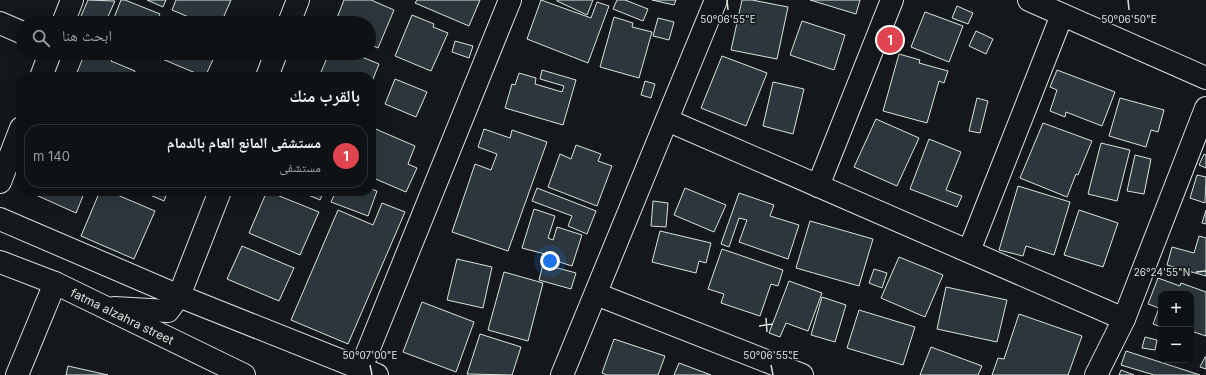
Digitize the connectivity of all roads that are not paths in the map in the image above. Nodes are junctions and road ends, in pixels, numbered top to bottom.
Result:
1 (72, 0) edge
2 (298, 0) edge
3 (510, 0) edge
4 (716, 0) edge
5 (892, 0) edge
6 (1029, 0) edge
7 (1062, 15) junction
8 (66, 16) edge
9 (292, 16) edge
10 (0, 23) edge
11 (16, 30) edge
12 (47, 60) edge
13 (273, 60) edge
14 (43, 72) edge
15 (269, 72) edge
16 (1206, 78) edge
17 (1206, 108) edge
18 (667, 120) junction
19 (16, 141) edge
20 (0, 182) edge
21 (818, 186) junction
22 (218, 196) edge
23 (0, 219) edge
24 (969, 251) junction
25 (0, 262) edge
26 (55, 283) junction
27 (596, 294) junction
28 (179, 296) junction
29 (104, 307) junction
30 (1124, 319) junction
31 (369, 372) edge
32 (18, 375) edge
33 (244, 375) edge
34 (562, 375) edge
35 (802, 375) edge
36 (1096, 375) edge

1 - 8 street
2 - 9 street
3 - 31 street
4 - 18 street
5 - 21 street
6 - 7 street
7 - 16 street
7 - 24 street
10 - 11 street
12 - 14 street
13 - 15 street
17 - 30 street
18 - 21 street
18 - 27 street
19 - 20 street
21 - 24 street
22 - 28 street
23 - 28 street
24 - 30 street
25 - 26 street, fatma alzahra street
26 - 29 street, fatma alzahra street
26 - 32 street
27 - 34 street
27 - 35 street
28 - 29 street
28 - 31 street
29 - 33 street, fatma alzahra street
30 - 36 street

